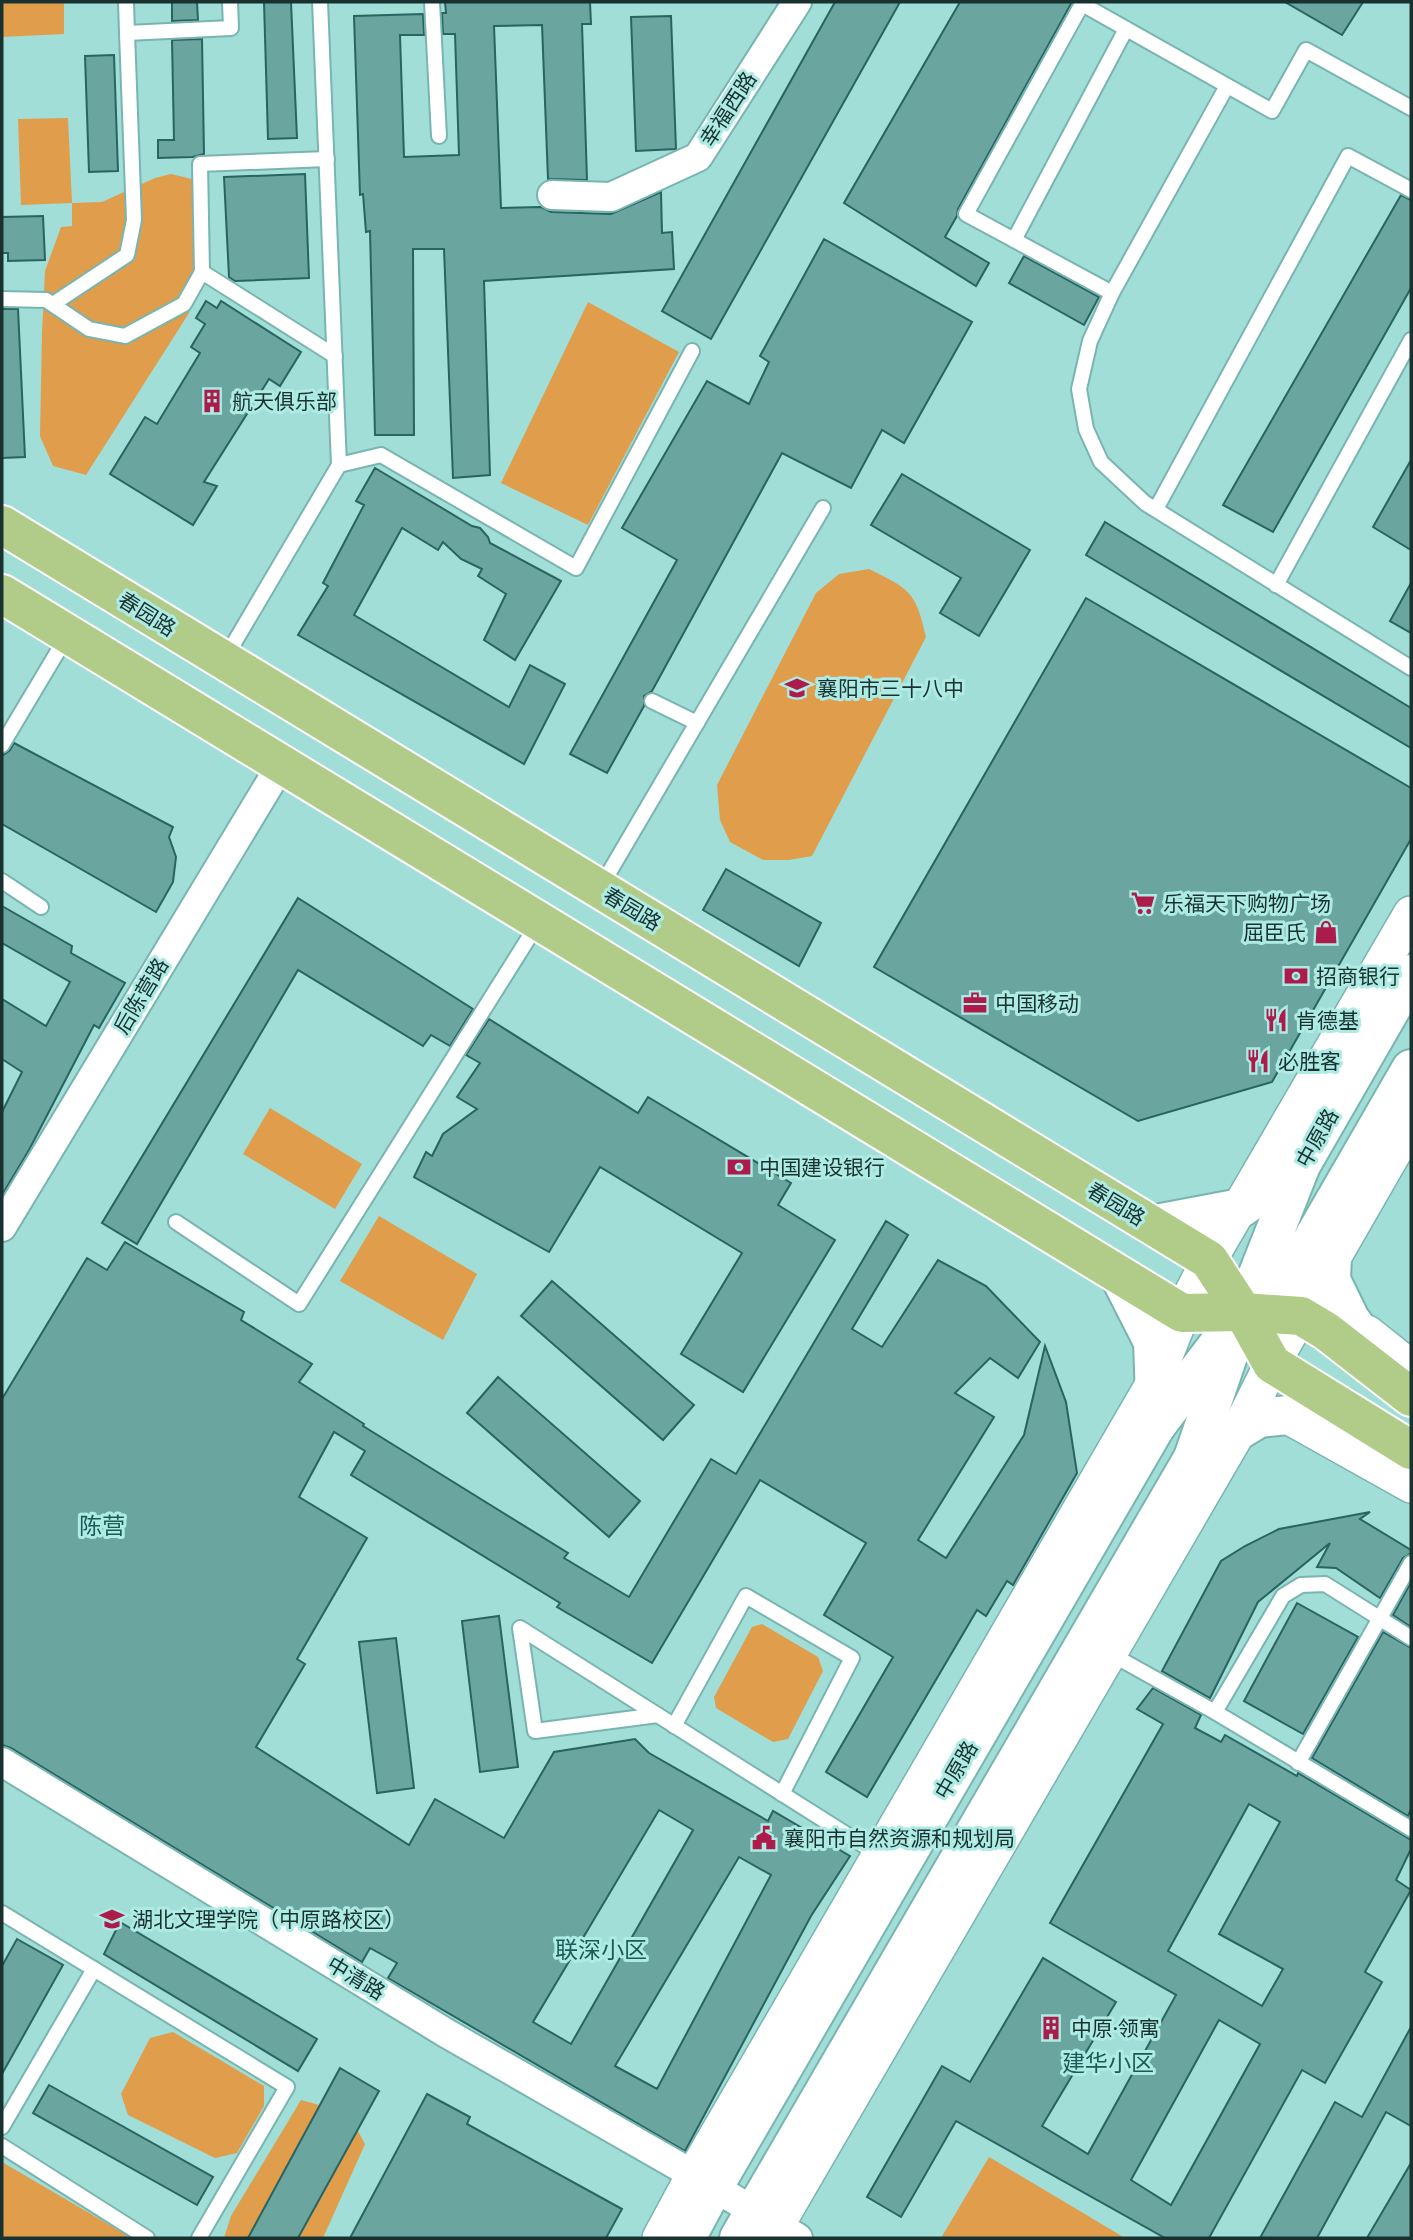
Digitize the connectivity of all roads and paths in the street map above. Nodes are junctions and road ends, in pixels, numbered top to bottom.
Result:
1 (126, 2) edge
2 (230, 2) edge
3 (320, 2) edge
4 (432, 2) edge
5 (797, 2) edge
6 (1126, 29) junction
7 (127, 33) junction
8 (1227, 86) junction
9 (1411, 108) edge
10 (439, 136) dead end
11 (327, 159) junction
12 (1411, 190) edge
13 (552, 195) dead end
14 (1014, 240) junction
15 (202, 272) junction
16 (1112, 293) junction
17 (2, 299) edge
18 (53, 304) junction
19 (1411, 341) edge
20 (692, 351) dead end
21 (335, 356) junction
22 (339, 464) junction
23 (823, 508) dead end
24 (1156, 509) junction
25 (2, 525) edge
26 (1276, 584) junction
27 (2, 594) edge
28 (68, 635) junction
29 (223, 661) junction
30 (1411, 668) edge
31 (652, 701) dead end
32 (696, 723) junction
33 (2, 745) edge
34 (281, 765) junction
35 (2, 881) edge
36 (599, 889) junction
37 (41, 907) dead end
38 (1411, 914) edge
39 (538, 921) junction
40 (1411, 974) edge
41 (1411, 1069) edge
42 (1411, 1122) edge
43 (1301, 1165) junction
44 (1334, 1201) junction
45 (1241, 1208) junction
46 (176, 1222) dead end
47 (1151, 1225) junction
48 (2, 1227) edge
49 (1332, 1257) junction
50 (1209, 1260) junction
51 (1119, 1275) junction
52 (1243, 1312) junction
53 (1182, 1313) junction
54 (1301, 1316) junction
55 (1272, 1364) junction
56 (1155, 1381) junction
57 (1408, 1385) edge
58 (1345, 1409) junction
59 (1286, 1415) junction
60 (1156, 1426) junction
61 (1239, 1430) junction
62 (1411, 1450) edge
63 (1193, 1458) junction
64 (1411, 1485) edge
65 (1411, 1563) edge
66 (1379, 1618) junction
67 (1411, 1638) edge
68 (1109, 1653) junction
69 (1215, 1712) junction
70 (658, 1715) junction
71 (674, 1726) junction
72 (2, 1762) edge
73 (1298, 1763) junction
74 (782, 1794) junction
75 (1411, 1829) edge
76 (879, 1855) junction
77 (2, 1913) edge
78 (94, 1969) junction
79 (2, 2127) edge
80 (2, 2146) edge
81 (703, 2181) junction
82 (767, 2230) edge
83 (147, 2238) edge
84 (199, 2238) edge
85 (660, 2238) edge
86 (686, 2238) edge

1 - 7 lane
2 - 7 lane
3 - 11 lane
4 - 10 lane
5 - 13 street, 幸福西路
6 - 8 lane
6 - 14 lane
6 - 14 lane
7 - 18 lane
8 - 9 lane
8 - 16 lane
11 - 15 lane
11 - 21 lane
12 - 24 lane
14 - 16 lane
15 - 18 lane
15 - 21 lane
16 - 24 lane
17 - 18 lane
19 - 26 lane
20 - 22 lane
21 - 22 lane
22 - 29 lane
23 - 32 lane
24 - 26 lane
25 - 29 main road, 春园路
26 - 30 lane
27 - 28 main road
28 - 33 lane
28 - 34 main road
29 - 36 main road, 春园路
31 - 32 lane
32 - 36 lane
34 - 39 main road
34 - 48 street, 后陈营路
35 - 37 lane
36 - 47 main road, 春园路
38 - 45 street
39 - 46 lane
39 - 51 main road
40 - 43 main road, 中原路
41 - 44 main road, 中原路
42 - 49 street
43 - 45 main road
43 - 52 main road, 中原路
44 - 49 main road
44 - 52 main road, 中原路
45 - 47 main road
45 - 50 street
47 - 50 main road, 春园路
49 - 54 street
49 - 57 main road
50 - 52 main road, 春园路
50 - 53 street
51 - 53 main road
51 - 56 main road
52 - 53 main road
52 - 54 main road
52 - 55 main road, 春园路
52 - 60 main road, 中原路
52 - 63 main road, 中原路
53 - 56 street
54 - 55 street
54 - 57 main road
55 - 58 main road, 春园路
55 - 61 street
56 - 60 main road
56 - 76 street
58 - 59 main road
58 - 62 main road, 春园路
59 - 61 main road
59 - 64 street
60 - 81 main road, 中原路
61 - 63 main road
61 - 68 street
63 - 82 main road, 中原路
65 - 66 lane
66 - 67 lane
66 - 69 lane
66 - 73 lane
68 - 69 lane
68 - 82 street
69 - 73 lane
70 - 70 lane
70 - 71 lane
71 - 74 lane
71 - 74 lane
72 - 81 street, 中清路
73 - 75 lane
74 - 76 lane
76 - 81 street
77 - 78 lane
78 - 79 lane
78 - 84 lane
80 - 83 lane
81 - 82 street, 中清路
81 - 85 street
81 - 86 main road, 中原路

